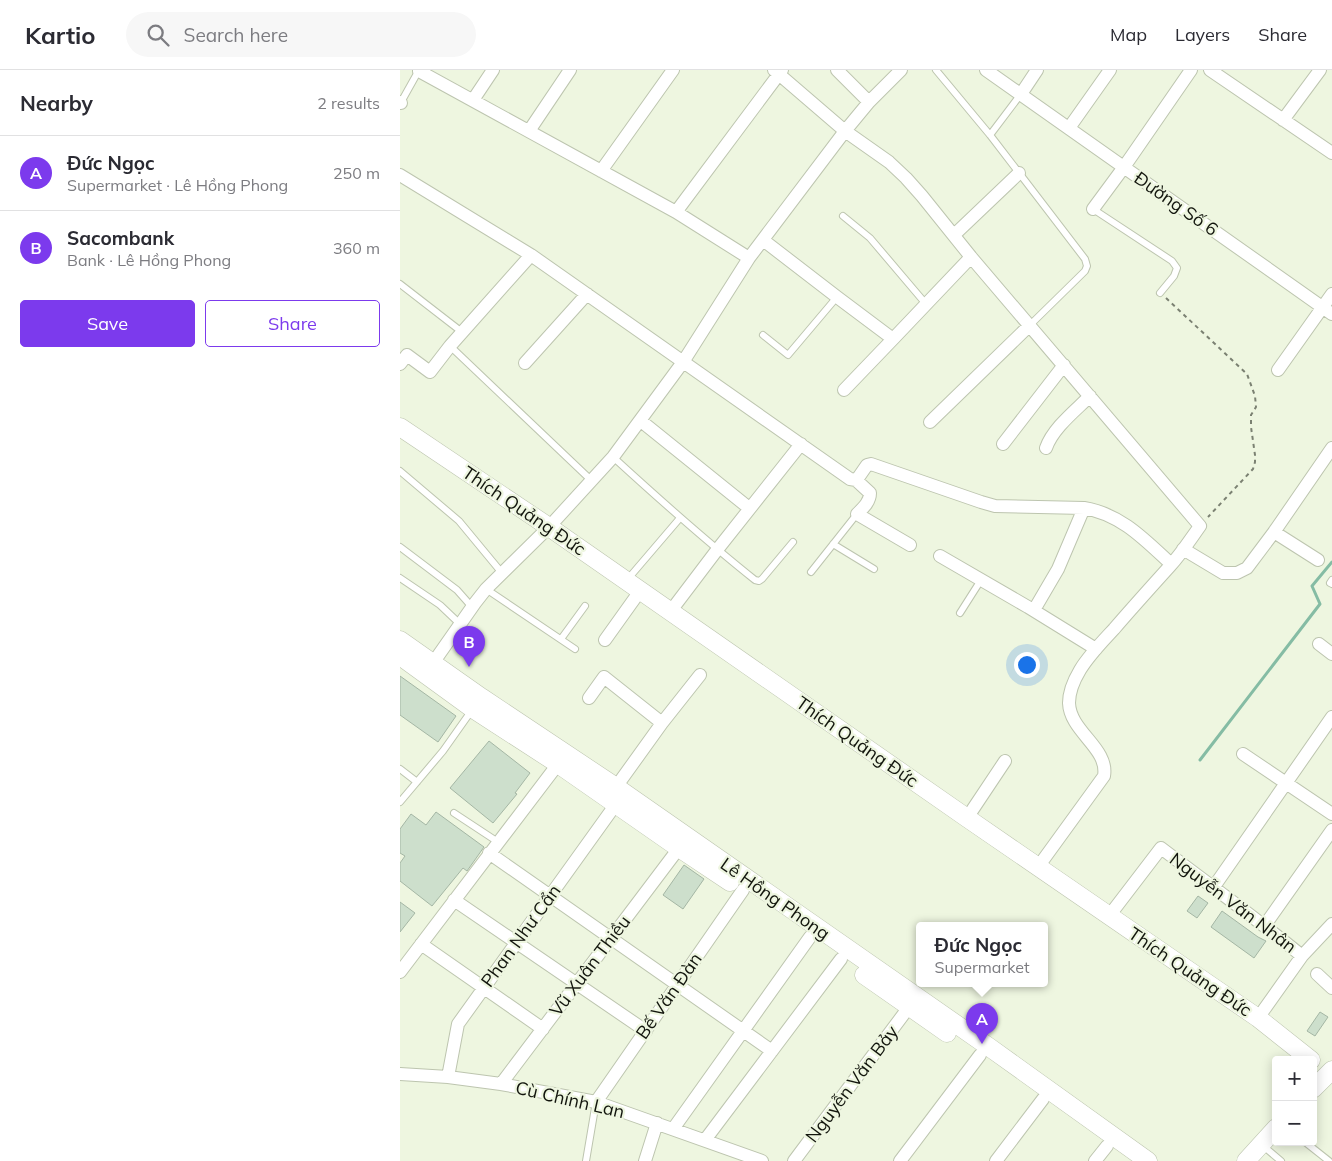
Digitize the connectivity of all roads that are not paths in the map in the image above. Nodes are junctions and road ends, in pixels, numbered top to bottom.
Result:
1 (418, 70) edge
2 (493, 70) edge
3 (570, 70) edge
4 (673, 70) edge
5 (837, 70) edge
6 (901, 70) edge
7 (936, 70) edge
8 (986, 70) edge
9 (1037, 70) edge
10 (1110, 70) edge
11 (1192, 70) edge
12 (1210, 70) edge
13 (1320, 70) edge
14 (778, 71) edge
15 (1021, 94) junction
16 (472, 100) junction
17 (869, 102) junction
18 (400, 103) edge
19 (1283, 120) junction
20 (1069, 128) junction
21 (845, 130) junction
22 (529, 131) junction
23 (990, 135) junction
24 (1332, 153) edge
25 (1124, 167) junction
26 (601, 171) junction
27 (1020, 173) junction
28 (400, 175) edge
29 (1093, 209) joint
30 (676, 212) junction
31 (843, 216) dead end
32 (954, 235) junction
33 (763, 240) junction
34 (531, 255) junction
35 (971, 257) junction
36 (749, 258) junction
37 (400, 284) edge
38 (1160, 293) road end
39 (587, 294) junction
40 (1332, 294) edge
41 (837, 298) junction
42 (926, 304) junction
43 (1327, 311) edge
44 (1030, 325) junction
45 (462, 332) junction
46 (763, 335) dead end
47 (893, 339) junction
48 (450, 346) junction
49 (683, 362) junction
50 (525, 363) dead end
51 (400, 364) edge
52 (1064, 365) junction
53 (1278, 370) dead end
54 (844, 390) dead end
55 (1090, 396) junction
56 (641, 421) junction
57 (930, 422) dead end
58 (400, 427) edge
59 (802, 444) junction
60 (1003, 444) dead end
61 (1046, 448) dead end
62 (1332, 448) edge
63 (613, 457) junction
64 (400, 472) edge
65 (856, 480) junction
66 (592, 481) junction
67 (749, 508) junction
68 (1084, 508) junction
69 (857, 514) junction
70 (680, 518) junction
71 (549, 528) junction
72 (1274, 532) junction
73 (793, 542) dead end
74 (833, 544) junction
75 (910, 545) dead end
76 (400, 547) edge
77 (1183, 549) junction
78 (717, 550) junction
79 (940, 556) dead end
80 (1318, 560) dead end
81 (1171, 564) junction
82 (874, 568) dead end
83 (811, 572) dead end
84 (502, 574) junction
85 (400, 578) edge
86 (981, 580) junction
87 (633, 586) junction
88 (486, 589) junction
89 (585, 606) dead end
90 (472, 607) junction
91 (1034, 610) junction
92 (670, 612) junction
93 (960, 613) dead end
94 (460, 624) junction
95 (561, 639) junction
96 (400, 640) edge
97 (605, 640) dead end
98 (1319, 644) dead end
99 (575, 649) dead end
100 (1096, 649) junction
101 (1332, 654) edge
102 (400, 656) edge
103 (433, 663) junction
104 (700, 675) dead end
105 (589, 698) dead end
106 (477, 703) junction
107 (1332, 717) edge
108 (662, 723) junction
109 (1243, 754) dead end
110 (1005, 761) dead end
111 (558, 764) junction
112 (400, 769) edge
113 (417, 782) junction
114 (1286, 783) junction
115 (616, 796) junction
116 (400, 802) edge
117 (454, 813) dead end
118 (1332, 814) edge
119 (967, 818) junction
120 (1332, 830) edge
121 (498, 842) junction
122 (679, 848) junction
123 (489, 854) junction
124 (1038, 867) junction
125 (746, 886) junction
126 (1212, 888) junction
127 (550, 896) junction
128 (454, 900) junction
129 (1109, 916) junction
130 (1332, 924) edge
131 (1265, 925) junction
132 (810, 937) junction
133 (611, 938) junction
134 (516, 942) junction
135 (421, 944) junction
136 (1302, 956) junction
137 (840, 959) junction
138 (400, 972) edge
139 (1317, 974) dead end
140 (577, 984) junction
141 (678, 985) junction
142 (484, 988) junction
143 (1332, 988) edge
144 (909, 1007) junction
145 (1258, 1018) junction
146 (543, 1029) junction
147 (646, 1031) junction
148 (743, 1031) junction
149 (772, 1050) junction
150 (980, 1055) junction
151 (1306, 1056) edge
152 (1317, 1064) edge
153 (1331, 1073) edge
154 (400, 1074) edge
155 (448, 1077) junction
156 (501, 1084) junction
157 (1317, 1085) edge
158 (1043, 1099) junction
159 (596, 1102) junction
160 (657, 1124) junction
161 (673, 1129) junction
162 (1272, 1132) edge
163 (705, 1140) junction
164 (1261, 1144) junction
165 (1108, 1146) junction
166 (1310, 1146) edge
167 (1128, 1156) edge
168 (586, 1161) edge
169 (645, 1161) edge
170 (762, 1161) edge
171 (794, 1161) edge
172 (900, 1161) edge
173 (996, 1161) edge
174 (1095, 1161) edge
175 (1148, 1161) edge
176 (1246, 1161) edge
177 (1281, 1161) edge
178 (1329, 1161) edge

1 - 16 street
1 - 18 lane
2 - 16 street
3 - 22 street
4 - 26 street
5 - 17 street
6 - 17 street
7 - 23 lane
8 - 15 street, Đường Số 6
9 - 15 street
10 - 20 street
11 - 25 street
12 - 19 street
13 - 19 street
14 - 21 street
14 - 30 street
15 - 20 street, Đường Số 6
15 - 23 lane
16 - 22 street
17 - 21 street
19 - 24 street
20 - 25 street, Đường Số 6
21 - 32 street
21 - 33 street
22 - 26 street
23 - 27 lane
25 - 29 street
25 - 43 street, Đường Số 6
26 - 30 street
27 - 32 street
27 - 44 lane
28 - 34 street
29 - 38 lane
30 - 36 street
31 - 42 lane
32 - 35 street
33 - 36 street
33 - 41 street
34 - 39 street
34 - 45 street
35 - 42 street
35 - 44 street
36 - 49 street
37 - 45 lane
39 - 49 street
39 - 50 street
40 - 43 street
41 - 46 lane
41 - 47 street
42 - 47 street
43 - 53 street
44 - 52 street
44 - 57 street
45 - 48 street
47 - 54 street
48 - 51 street
48 - 66 lane
49 - 56 street
49 - 59 street
52 - 55 street
52 - 60 street
55 - 61 street
55 - 77 street
56 - 63 street
56 - 67 street
58 - 71 main road, Thích Quảng Đức
59 - 65 street
59 - 67 street
62 - 72 street
63 - 66 street
63 - 70 lane
64 - 84 lane
65 - 68 street
65 - 69 street
66 - 71 street
67 - 78 street
68 - 81 street
68 - 91 street
69 - 74 lane
69 - 75 street
70 - 78 lane
70 - 87 lane
71 - 84 street
71 - 87 main road, Thích Quảng Đức
72 - 77 street
72 - 80 street
73 - 78 lane
74 - 82 lane
74 - 83 lane
76 - 90 lane
77 - 81 street
78 - 92 street
79 - 86 street
81 - 100 street
84 - 88 street
85 - 94 lane
86 - 91 street
86 - 93 lane
87 - 92 main road, Thích Quảng Đức
87 - 97 street
88 - 90 street
88 - 95 lane
89 - 95 lane
90 - 94 street
91 - 100 street
92 - 119 main road, Thích Quảng Đức
94 - 103 street
95 - 99 lane
96 - 103 main road, Lê Hồng Phong
98 - 101 street
100 - 124 street
102 - 106 main road, Lê Hồng Phong
103 - 106 main road, Lê Hồng Phong
104 - 108 street, Phan Như Cẩn
105 - 108 street
106 - 111 main road, Lê Hồng Phong
106 - 113 lane
106 - 115 main road, Lê Hồng Phong
107 - 114 street
108 - 115 street, Phan Như Cẩn
109 - 114 street
110 - 119 street
111 - 115 main road, Lê Hồng Phong
111 - 121 street
112 - 113 lane
113 - 116 lane
114 - 118 street
114 - 126 street
115 - 122 main road, Lê Hồng Phong
115 - 125 main road, Lê Hồng Phong
115 - 127 street, Phan Như Cẩn
117 - 121 lane
119 - 124 main road, Thích Quảng Đức
120 - 131 street
121 - 123 street
122 - 125 main road, Lê Hồng Phong
122 - 133 street, Vũ Xuân Thiều
123 - 127 street
123 - 128 street
124 - 129 main road, Thích Quảng Đức
125 - 132 main road, Lê Hồng Phong
125 - 141 street, Bế Văn Đàn
125 - 167 main road, Lê Hồng Phong
126 - 129 street, Nguyễn Văn Nhân
126 - 131 street, Nguyễn Văn Nhân
127 - 133 street
127 - 134 street, Phan Như Cẩn
128 - 134 street
128 - 135 street
129 - 145 main road, Thích Quảng Đức
130 - 136 street
131 - 136 street, Nguyễn Văn Nhân
132 - 137 main road, Lê Hồng Phong
132 - 148 street
133 - 140 street, Vũ Xuân Thiều
133 - 141 street
134 - 140 street
134 - 142 street, Phan Như Cẩn
135 - 138 street
135 - 142 street
136 - 145 street
137 - 144 main road, Lê Hồng Phong
137 - 149 street
139 - 143 street
140 - 146 street, Vũ Xuân Thiều
140 - 147 street
141 - 147 street, Bế Văn Đàn
141 - 148 street
142 - 146 street
142 - 155 street, Phan Như Cẩn
144 - 150 main road, Lê Hồng Phong
144 - 171 street, Nguyễn Văn Bảy
145 - 151 main road, Thích Quảng Đức
146 - 156 street, Vũ Xuân Thiều
147 - 159 street, Bế Văn Đàn
148 - 149 street
148 - 161 street
149 - 163 street
150 - 158 main road, Lê Hồng Phong
150 - 172 street
152 - 153 main road, Thích Quảng Đức
153 - 157 main road
154 - 155 street, Cù Chính Lan
155 - 156 street, Cù Chính Lan
156 - 159 street, Cù Chính Lan
158 - 165 main road, Lê Hồng Phong
158 - 173 street
159 - 160 street, Cù Chính Lan
159 - 168 lane
160 - 161 street, Cù Chính Lan
160 - 169 street
161 - 163 street, Cù Chính Lan
162 - 164 main road
163 - 170 street, Cù Chính Lan
164 - 176 main road
164 - 177 lane
165 - 167 main road, Lê Hồng Phong
165 - 174 street
166 - 178 lane
167 - 175 main road, Lê Hồng Phong

